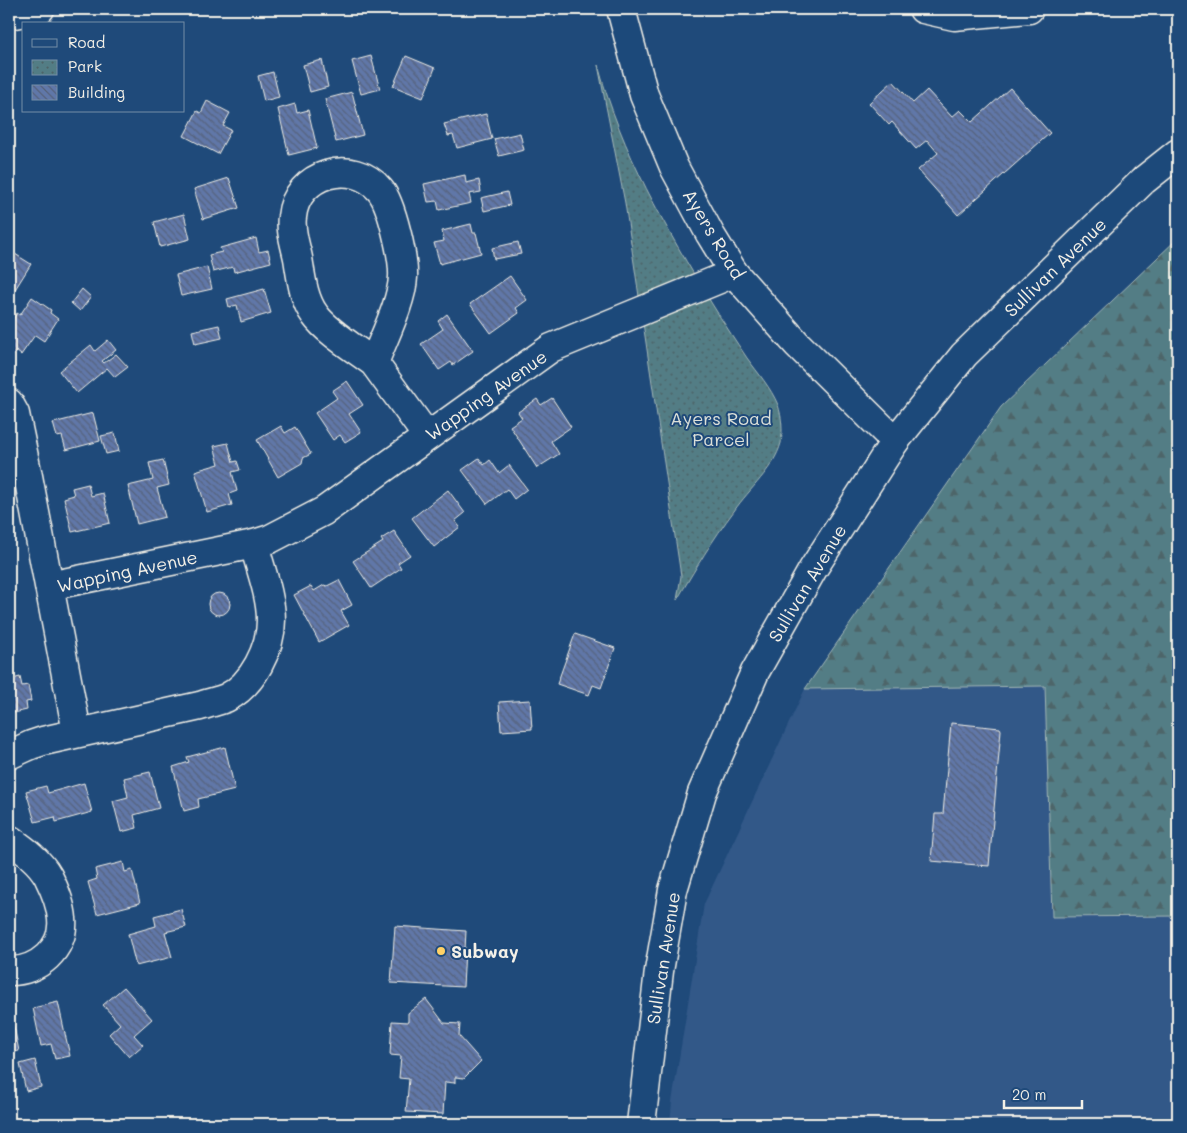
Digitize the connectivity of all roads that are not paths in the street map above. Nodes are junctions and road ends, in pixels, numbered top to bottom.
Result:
1 (40, 9) edge
2 (620, 9) edge
3 (923, 9) edge
4 (1029, 9) edge
5 (9, 15) edge
6 (1178, 153) edge
7 (734, 273) junction
8 (374, 363) junction
9 (9, 403) edge
10 (427, 436) junction
11 (895, 441) junction
12 (18, 477) edge
13 (254, 544) junction
14 (49, 586) junction
15 (77, 732) junction
16 (9, 755) edge
17 (9, 839) edge
18 (9, 971) edge
19 (641, 1124) edge

1 - 5 street
2 - 7 street, Ayers Road
3 - 4 street
6 - 11 street, Sullivan Avenue
7 - 10 street, Wapping Avenue
7 - 11 street, Ayers Road
8 - 8 street
8 - 10 street
9 - 12 street
10 - 13 street, Wapping Avenue
11 - 19 street, Sullivan Avenue
12 - 14 street
13 - 14 street, Wapping Avenue
13 - 15 street
14 - 15 street, Wapping Avenue
15 - 16 street
17 - 18 street

